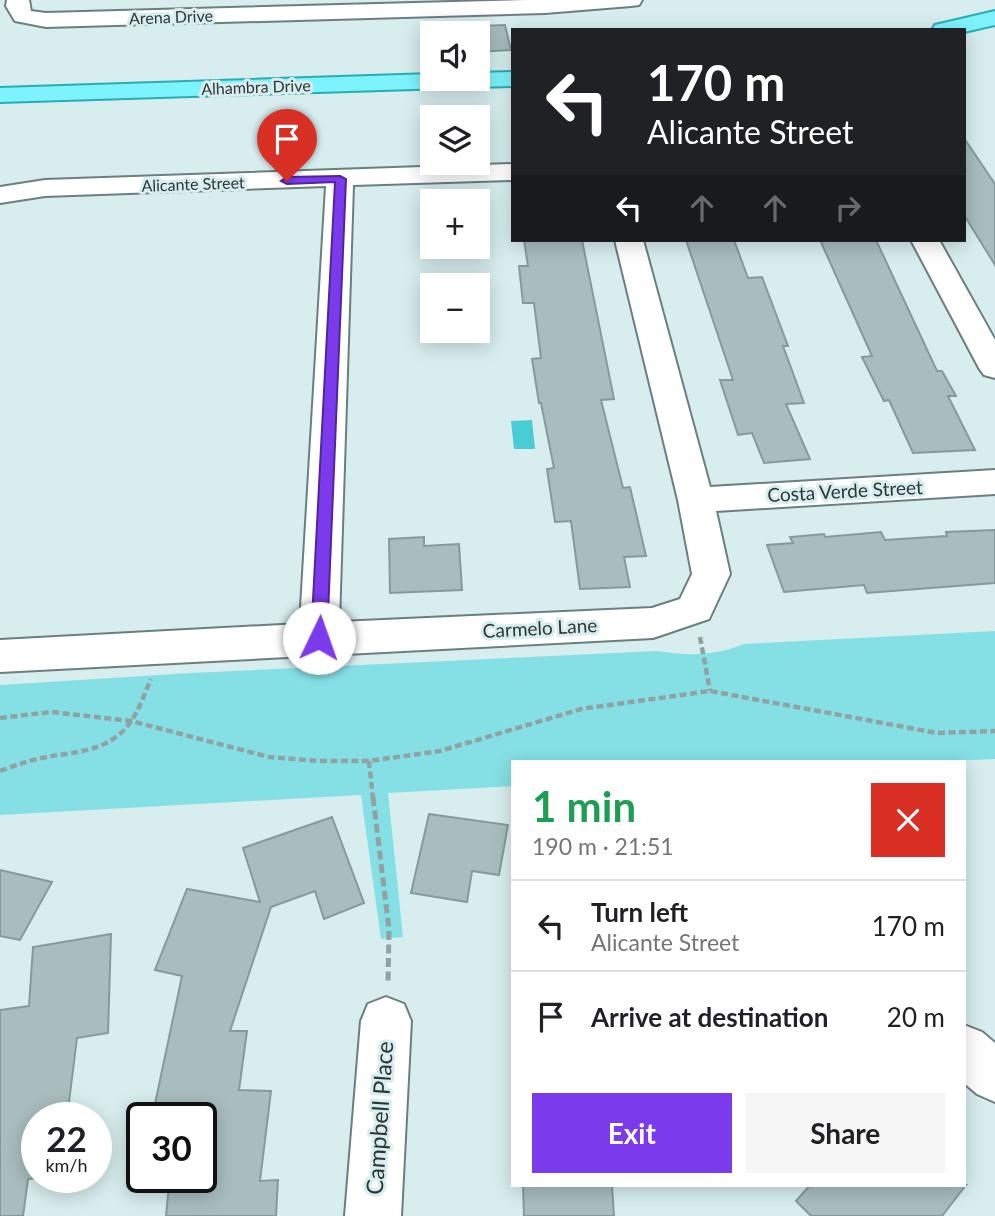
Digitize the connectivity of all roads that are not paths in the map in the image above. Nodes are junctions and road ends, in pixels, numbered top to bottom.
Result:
1 (18, 0) edge
2 (631, 0) edge
3 (292, 7) edge
4 (995, 18) edge
5 (952, 28) edge
6 (995, 32) edge
7 (966, 39) edge
8 (511, 79) edge
9 (511, 91) edge
10 (0, 95) edge
11 (0, 107) edge
12 (511, 172) edge
13 (340, 179) junction
14 (0, 195) edge
15 (630, 242) edge
16 (926, 242) edge
17 (995, 368) edge
18 (995, 482) edge
19 (696, 500) junction
20 (319, 638) junction
21 (0, 656) edge
22 (386, 1021) road end
23 (966, 1052) edge
24 (995, 1076) edge
25 (373, 1216) edge

1 - 3 street, Arena Drive
2 - 3 street, Arena Drive
4 - 5 main road
6 - 7 main road
8 - 10 main road, Alhambra Drive
9 - 11 main road, Alhambra Drive
12 - 13 street, Alicante Street
13 - 14 street, Alicante Street
13 - 20 street
15 - 19 street
16 - 17 street
18 - 19 street, Costa Verde Street
19 - 20 street, Carmelo Lane
20 - 21 street, Carmelo Lane
22 - 25 street, Campbell Place
23 - 24 street

